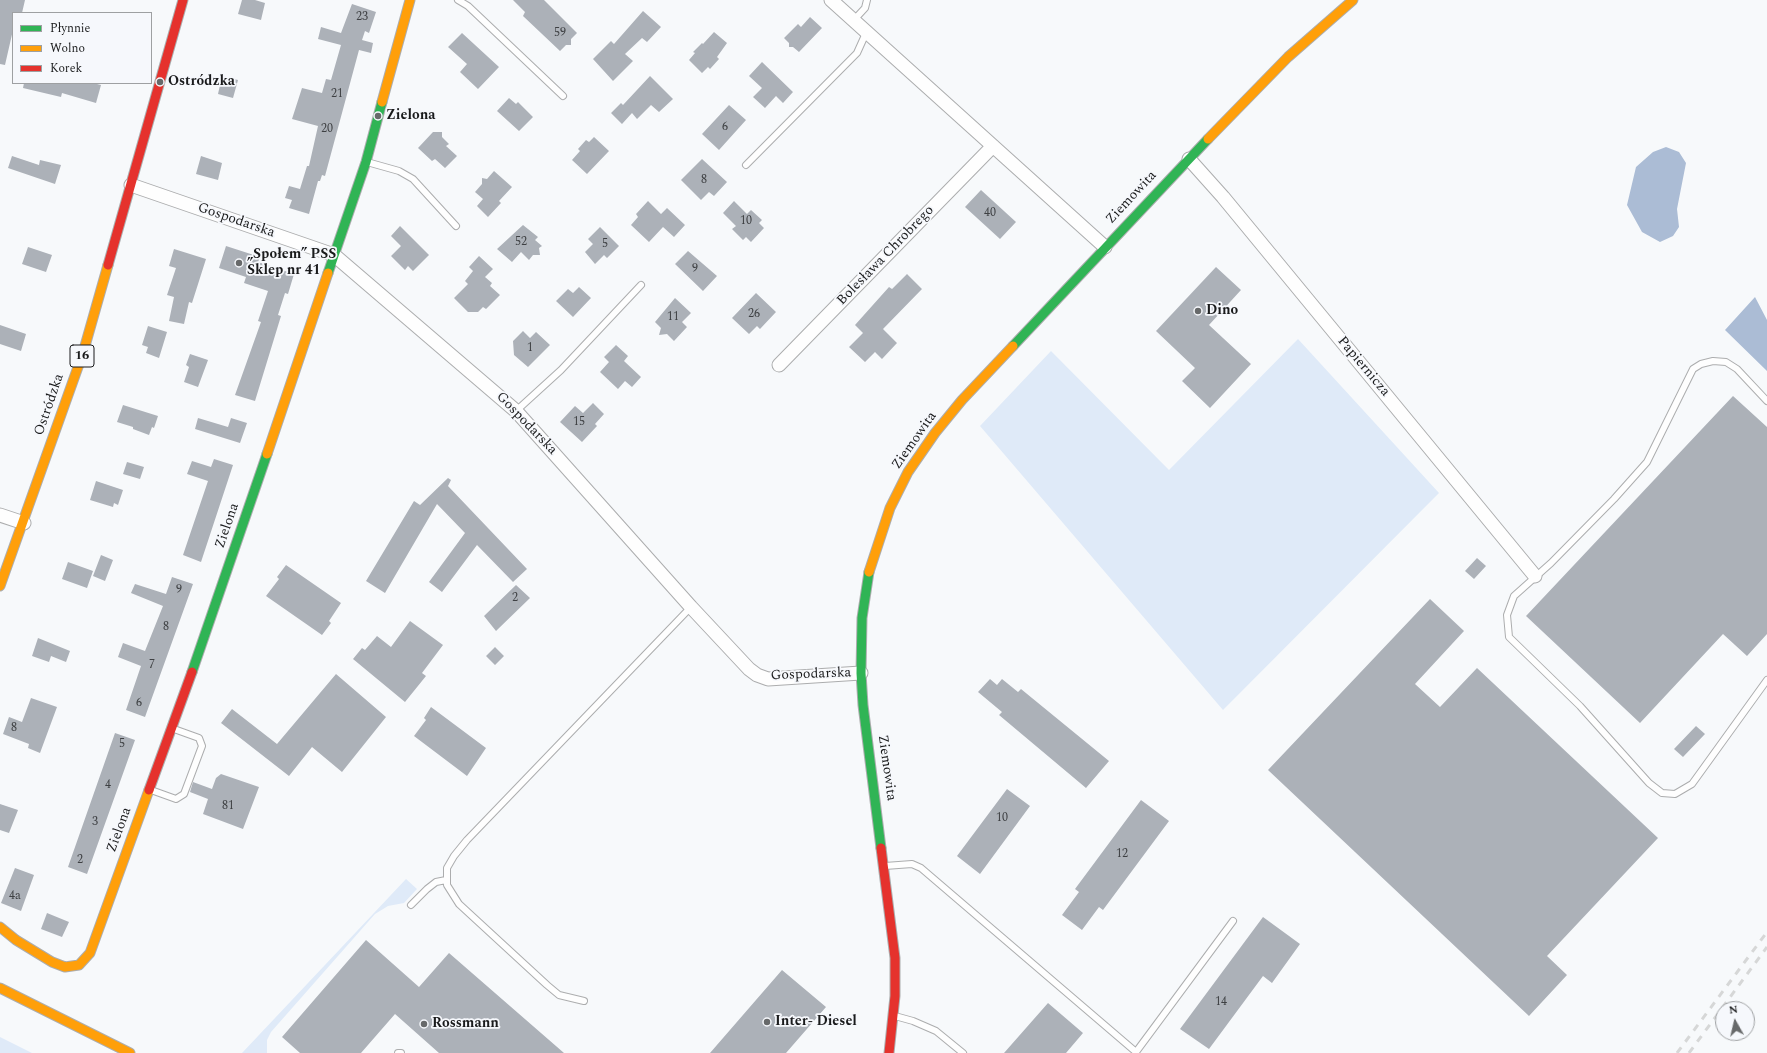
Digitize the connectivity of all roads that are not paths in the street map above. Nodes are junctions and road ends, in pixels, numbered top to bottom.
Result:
1 (183, 0) edge
2 (410, 0) edge
3 (458, 0) edge
4 (831, 0) edge
5 (867, 0) edge
6 (1354, 0) edge
7 (853, 21) junction
8 (866, 33) junction
9 (563, 96) dead end
10 (993, 146) junction
11 (1189, 159) junction
12 (366, 162) junction
13 (746, 165) dead end
14 (131, 185) junction
15 (456, 226) dead end
16 (1105, 247) junction
17 (334, 255) junction
18 (641, 285) dead end
19 (779, 365) dead end
20 (1767, 401) edge
21 (516, 410) junction
22 (0, 515) edge
23 (24, 523) junction
24 (1535, 576) junction
25 (0, 586) edge
26 (691, 607) junction
27 (861, 673) junction
28 (1767, 680) edge
29 (172, 728) junction
30 (149, 790) junction
31 (885, 866) junction
32 (446, 880) junction
33 (411, 905) dead end
34 (1233, 921) dead end
35 (0, 927) edge
36 (0, 984) edge
37 (0, 988) edge
38 (16, 996) junction
39 (584, 1002) dead end
40 (894, 1016) junction
41 (130, 1053) edge
42 (889, 1053) edge
43 (963, 1053) edge

1 - 14 street, Ostródzka / 16
2 - 12 street, Zielona
3 - 9 lane
4 - 7 street
5 - 7 lane
6 - 11 street, Ziemowita
7 - 8 street
8 - 10 street
8 - 13 lane
10 - 16 street
10 - 19 street, Bolesława Chrobrego
11 - 16 street, Ziemowita
11 - 24 street, Papiernicza
12 - 15 lane
12 - 17 street, Zielona
14 - 17 street, Gospodarska
14 - 23 street, Ostródzka / 16
16 - 27 street, Ziemowita
17 - 21 street, Gospodarska
17 - 29 street, Zielona
18 - 21 lane
20 - 24 lane
21 - 26 street, Gospodarska
22 - 23 street
23 - 25 street, Ostródzka / 16
24 - 28 lane
26 - 27 street, Gospodarska
26 - 32 lane
27 - 31 street, Ziemowita
29 - 30 street, Zielona
29 - 30 lane
30 - 35 street, Zielona
31 - 34 lane
31 - 40 street, Ziemowita
32 - 33 lane
32 - 39 lane
36 - 38 street
37 - 38 street
38 - 41 street
40 - 42 street, Ziemowita
40 - 43 lane

